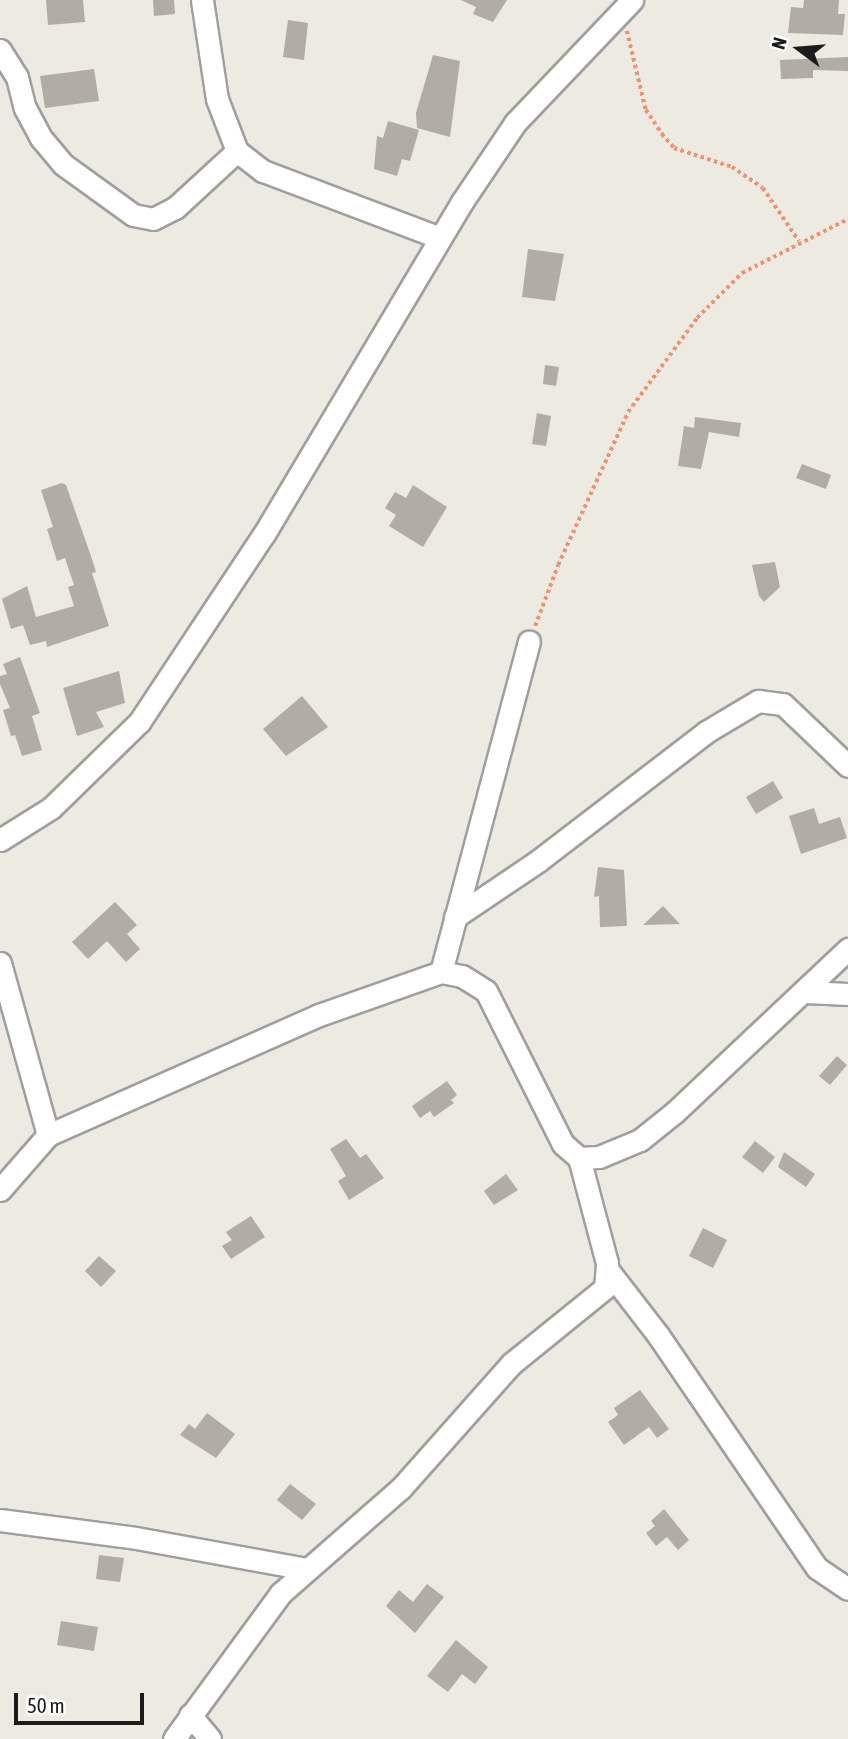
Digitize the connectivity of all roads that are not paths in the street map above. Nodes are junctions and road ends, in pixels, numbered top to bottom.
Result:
1 (202, 0) edge
2 (627, 4) edge
3 (0, 50) edge
4 (237, 151) junction
5 (440, 238) junction
6 (529, 641) road end
7 (848, 766) edge
8 (0, 840) edge
9 (455, 917) junction
10 (845, 958) edge
11 (0, 963) edge
12 (441, 972) junction
13 (805, 992) junction
14 (848, 994) edge
15 (48, 1135) junction
16 (579, 1158) junction
17 (0, 1190) edge
18 (607, 1269) junction
19 (0, 1520) edge
20 (307, 1569) junction
21 (848, 1589) edge
22 (191, 1715) junction
23 (174, 1739) edge
24 (210, 1739) edge

1 - 4 street
2 - 5 street
3 - 4 street
4 - 5 street
5 - 8 street
6 - 9 street
7 - 9 street
9 - 12 street
10 - 13 street
11 - 15 street
12 - 15 street
12 - 16 street
13 - 14 street
13 - 16 street
15 - 17 street
16 - 18 street
18 - 20 street
18 - 21 street
19 - 20 street
20 - 22 street
22 - 23 street
22 - 24 street

